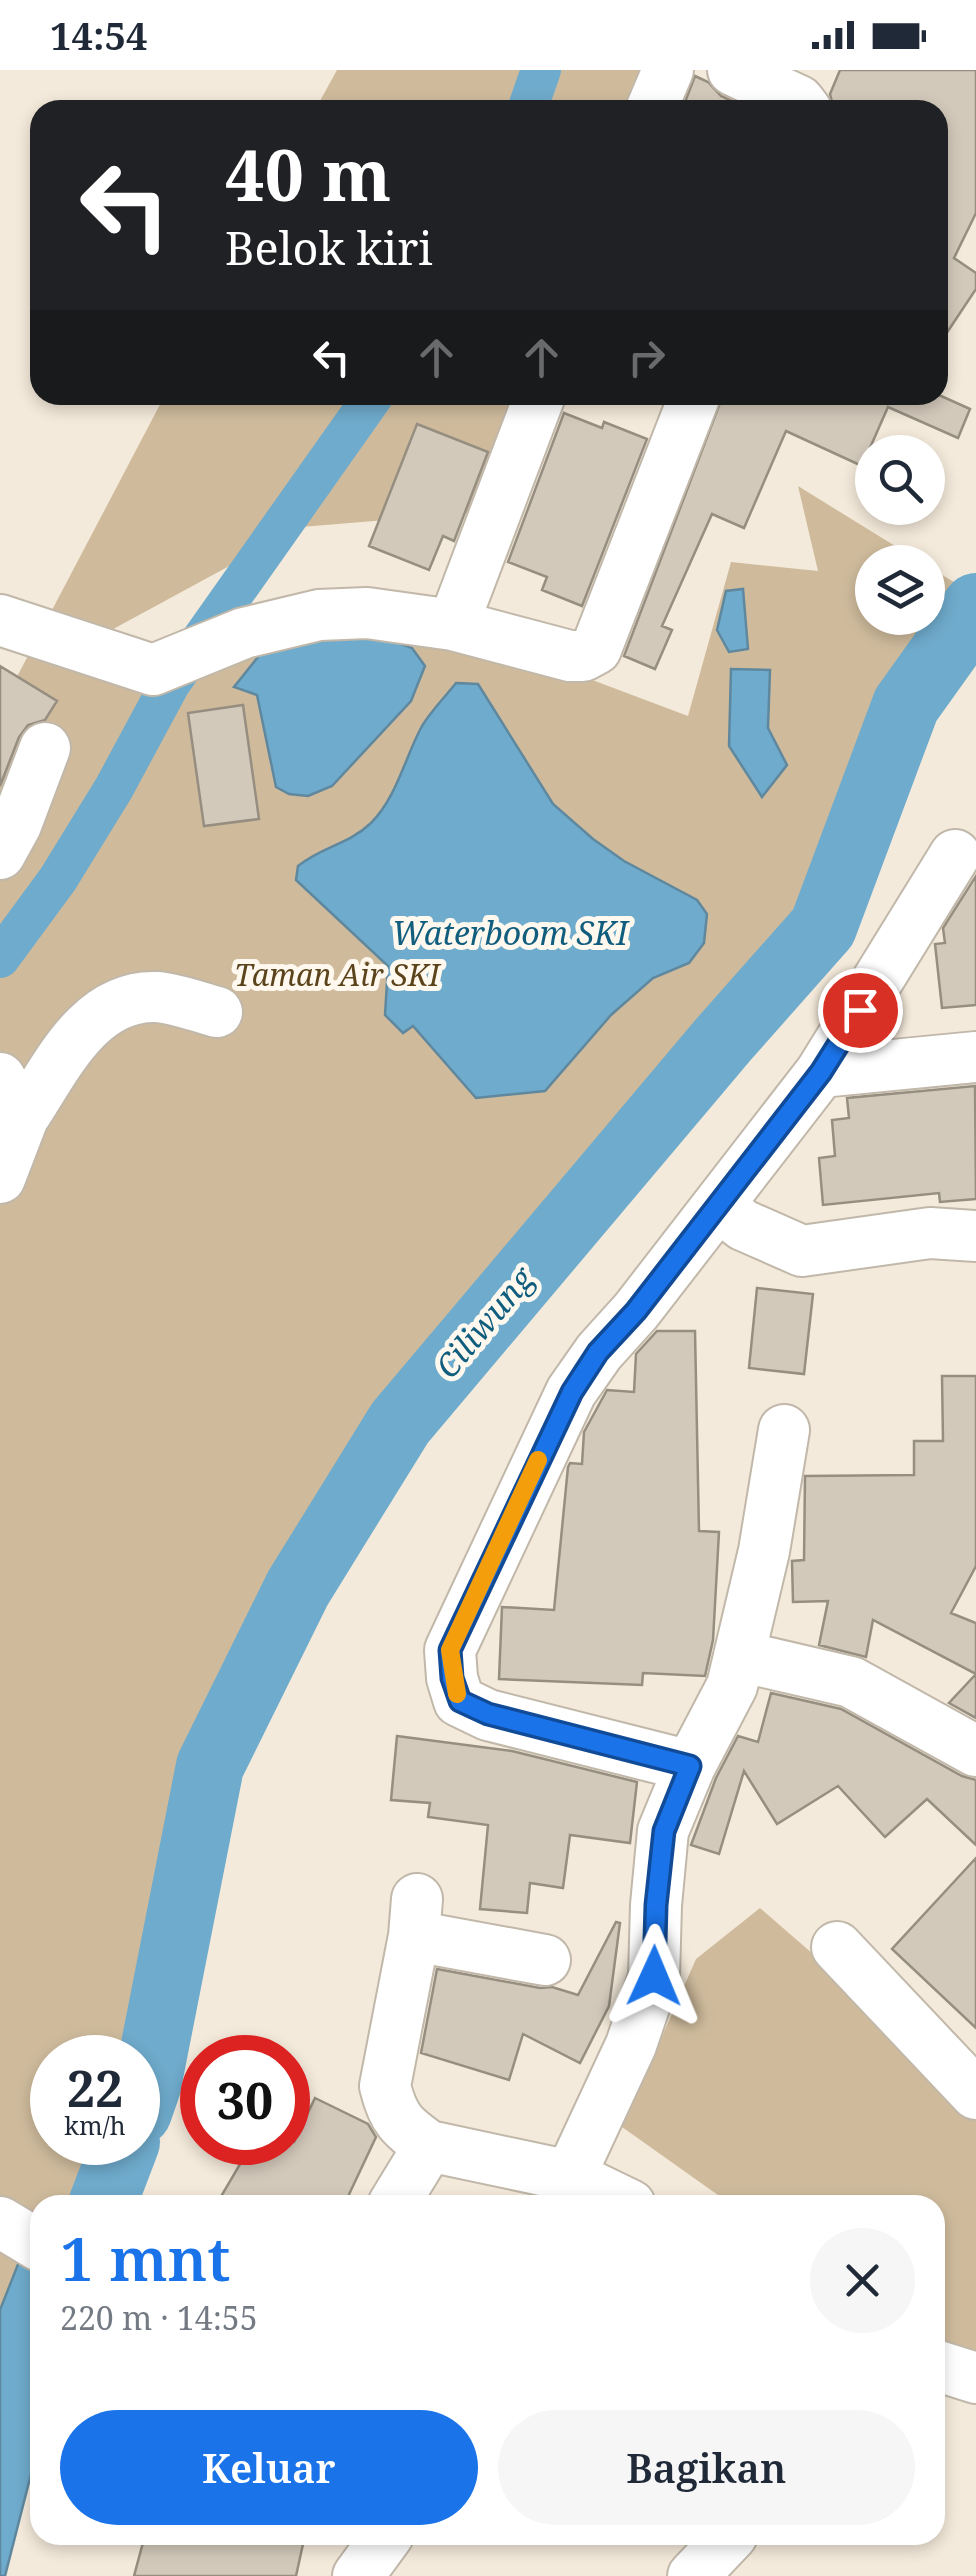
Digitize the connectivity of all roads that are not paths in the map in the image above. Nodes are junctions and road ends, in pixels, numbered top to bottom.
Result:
1 (668, 70) edge
2 (733, 70) edge
3 (656, 100) edge
4 (795, 100) edge
5 (536, 405) edge
6 (690, 405) edge
7 (0, 620) edge
8 (453, 626) junction
9 (45, 748) dead end
10 (0, 854) edge
11 (955, 856) dead end
12 (217, 1012) dead end
13 (976, 1057) edge
14 (821, 1072) junction
15 (8, 1092) edge
16 (0, 1178) edge
17 (720, 1206) junction
18 (976, 1236) edge
19 (784, 1430) dead end
20 (739, 1656) junction
21 (976, 1751) edge
22 (690, 1766) junction
23 (838, 1947) dead end
24 (545, 1960) dead end
25 (976, 2094) edge
26 (429, 2146) junction
27 (399, 2195) edge
28 (603, 2195) edge
29 (0, 2222) edge
30 (30, 2240) edge
31 (945, 2368) edge
32 (976, 2378) edge
33 (381, 2545) edge
34 (722, 2545) edge
35 (358, 2576) edge
36 (693, 2576) edge

1 - 3 street
2 - 4 street
5 - 8 street
6 - 8 street
7 - 8 street
9 - 10 street
11 - 14 street
12 - 15 street
13 - 14 street
14 - 17 street
15 - 16 street
17 - 18 street
17 - 22 street
19 - 20 street
20 - 21 street
20 - 22 street
22 - 28 street
23 - 25 street
24 - 26 street
26 - 27 street
26 - 28 street
29 - 30 street
31 - 32 street
33 - 35 street
34 - 36 street

